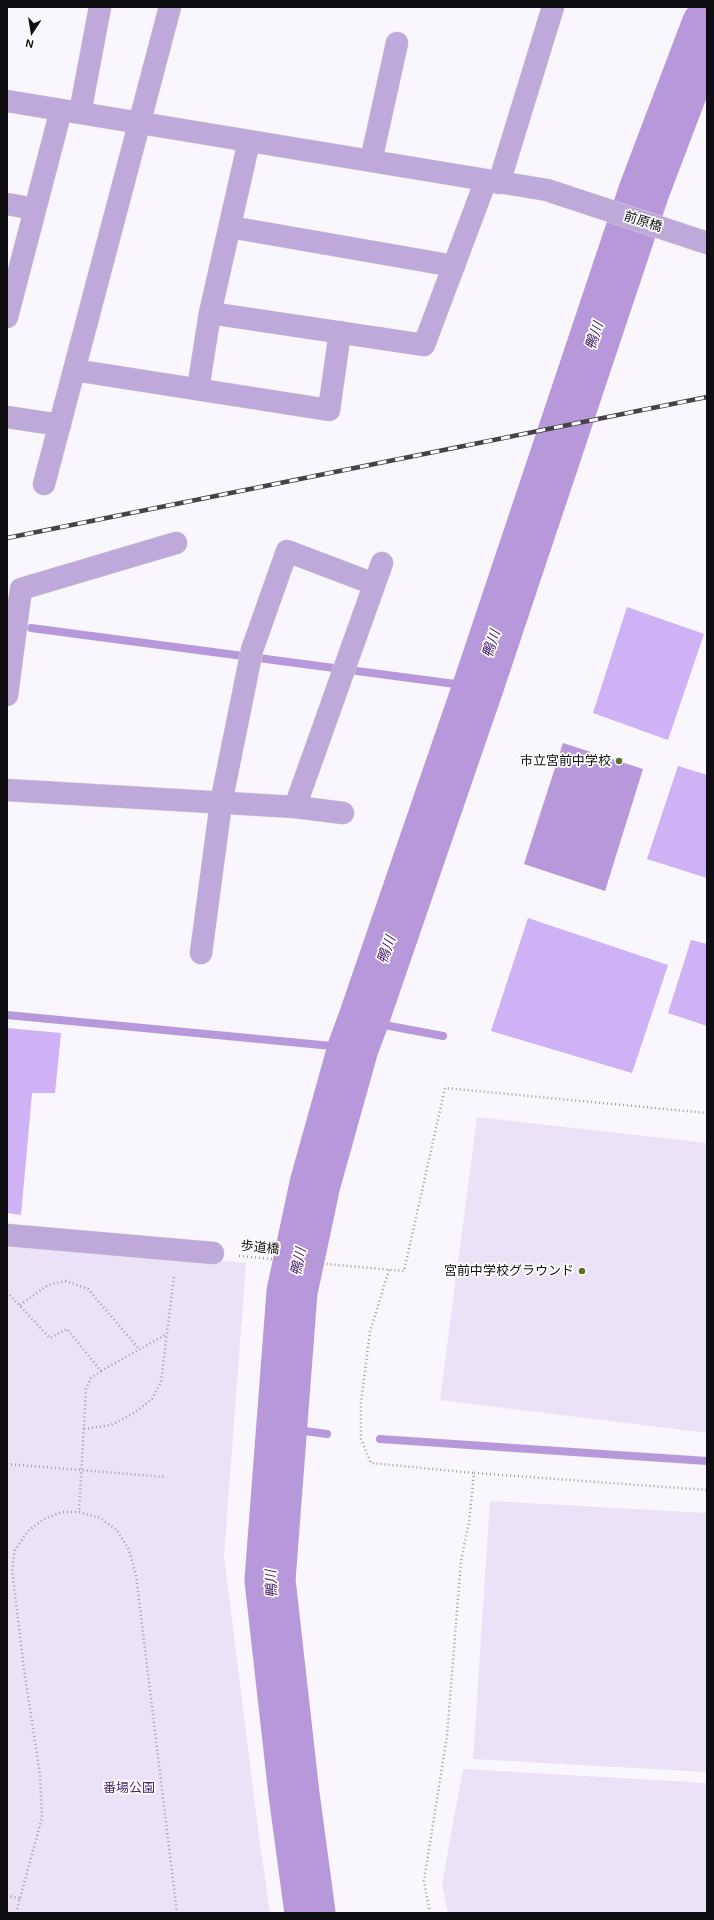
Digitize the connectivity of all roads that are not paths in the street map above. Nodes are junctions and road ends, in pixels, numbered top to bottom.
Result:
1 (100, 7) edge
2 (170, 7) edge
3 (553, 7) edge
4 (397, 42) dead end
5 (7, 102) edge
6 (71, 112) junction
7 (139, 124) junction
8 (249, 141) junction
9 (371, 161) junction
10 (492, 181) junction
11 (7, 204) edge
12 (35, 209) junction
13 (230, 227) junction
14 (707, 243) edge
15 (454, 266) junction
16 (8, 312) edge
17 (210, 313) junction
18 (340, 332) junction
19 (74, 370) junction
20 (198, 389) junction
21 (7, 417) edge
22 (60, 425) junction
23 (44, 484) dead end
24 (176, 543) dead end
25 (382, 563) dead end
26 (374, 584) junction
27 (7, 695) edge
28 (7, 790) edge
29 (221, 802) junction
30 (295, 807) junction
31 (343, 813) dead end
32 (202, 954) dead end
33 (7, 1236) edge
34 (213, 1253) road end

1 - 6 street
2 - 7 street
3 - 10 street
4 - 9 street
5 - 6 street, 前原橋
6 - 7 street, 前原橋
6 - 12 street
7 - 8 street, 前原橋
7 - 19 street
8 - 9 street, 前原橋
8 - 13 street
9 - 10 street, 前原橋
10 - 14 street, 前原橋
10 - 15 street
11 - 12 street
12 - 16 street
13 - 15 street
13 - 17 street
15 - 18 street
17 - 18 street
17 - 20 street
18 - 20 street
19 - 20 street
19 - 22 street
21 - 22 street
22 - 23 street
24 - 27 street
25 - 26 street
26 - 29 street
26 - 30 street
28 - 29 street
29 - 30 street
29 - 32 street
30 - 31 street
33 - 34 street

